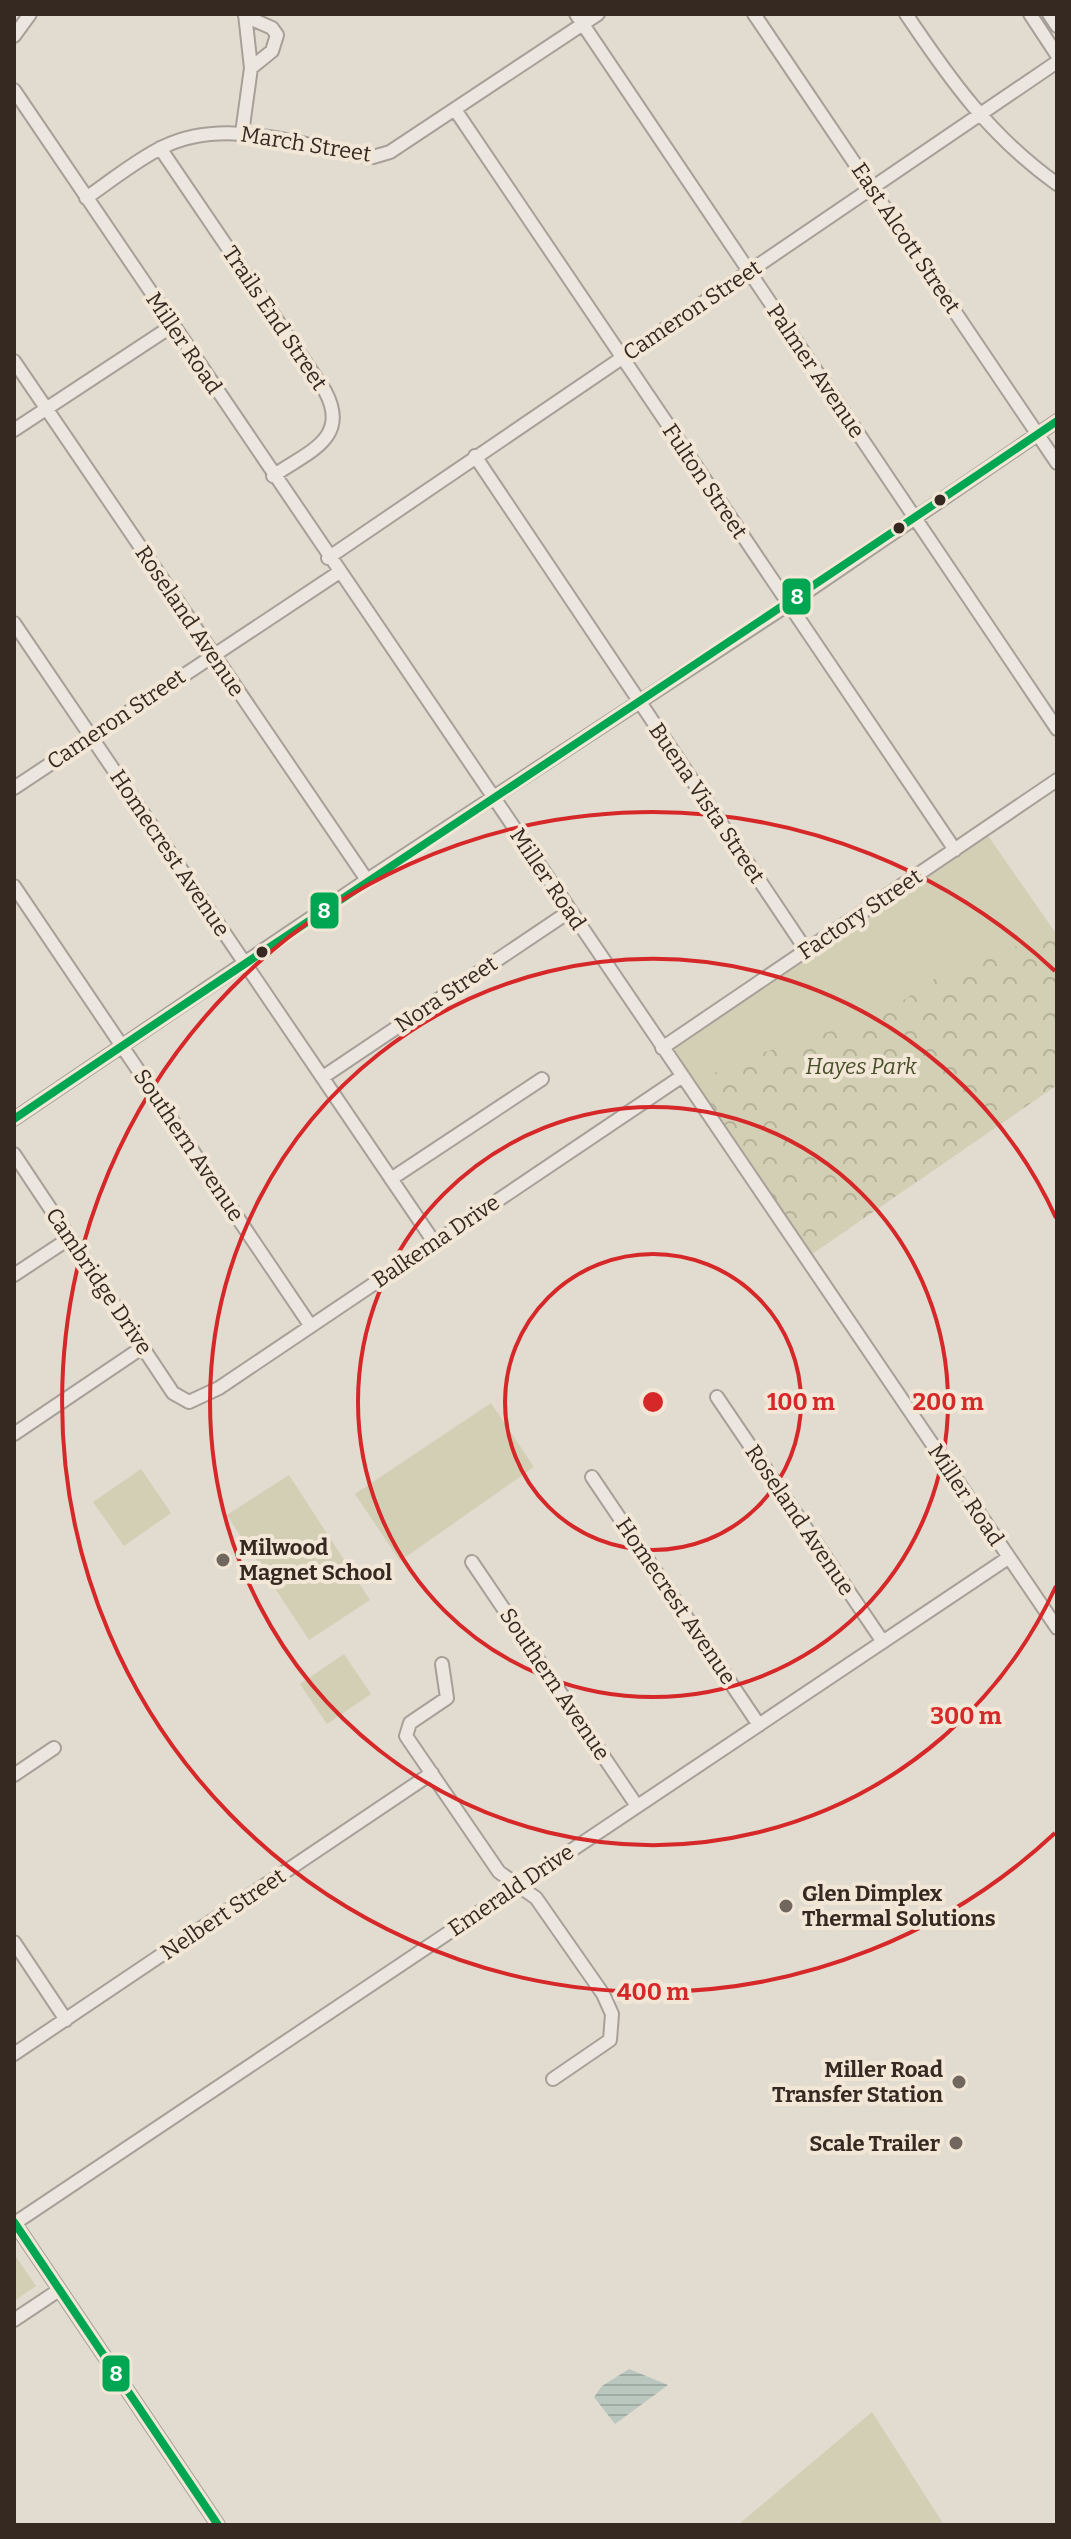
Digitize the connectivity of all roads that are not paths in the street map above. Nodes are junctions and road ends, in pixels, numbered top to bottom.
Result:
1 (30, 14) edge
2 (598, 14) edge
3 (754, 14) edge
4 (906, 14) edge
5 (1030, 14) edge
6 (1049, 14) edge
7 (245, 15) edge
8 (579, 19) edge
9 (1057, 26) edge
10 (14, 36) edge
11 (1057, 55) edge
12 (1057, 62) edge
13 (251, 68) junction
14 (14, 90) edge
15 (456, 111) junction
16 (979, 115) junction
17 (242, 133) junction
18 (160, 148) junction
19 (1057, 184) edge
20 (872, 188) junction
21 (86, 198) junction
22 (749, 271) junction
23 (172, 326) junction
24 (622, 358) junction
25 (14, 361) edge
26 (46, 409) junction
27 (1057, 421) edge
28 (14, 430) edge
29 (1038, 433) junction
30 (475, 456) junction
31 (1057, 463) edge
32 (273, 476) junction
33 (914, 518) junction
34 (328, 558) junction
35 (338, 573) junction
36 (789, 604) junction
37 (14, 623) edge
38 (213, 655) junction
39 (640, 702) junction
40 (1057, 729) edge
41 (90, 736) junction
42 (1057, 780) edge
43 (14, 788) edge
44 (494, 799) junction
45 (955, 850) junction
46 (367, 880) junction
47 (14, 886) edge
48 (570, 911) junction
49 (806, 950) junction
50 (244, 963) junction
51 (123, 1046) junction
52 (662, 1048) junction
53 (323, 1077) junction
54 (681, 1077) junction
55 (542, 1079) dead end
56 (14, 1119) edge
57 (14, 1154) edge
58 (391, 1179) junction
59 (70, 1238) junction
60 (434, 1242) junction
61 (14, 1275) edge
62 (310, 1325) junction
63 (143, 1347) junction
64 (717, 1397) dead end
65 (189, 1402) joint
66 (14, 1434) edge
67 (592, 1477) dead end
68 (1008, 1558) junction
69 (472, 1562) dead end
70 (1057, 1628) edge
71 (883, 1642) junction
72 (442, 1664) dead end
73 (759, 1725) junction
74 (54, 1748) dead end
75 (432, 1773) junction
76 (14, 1775) edge
77 (637, 1806) junction
78 (518, 1886) junction
79 (14, 1942) edge
80 (66, 2020) junction
81 (14, 2054) edge
82 (553, 2079) dead end
83 (14, 2222) edge
84 (59, 2290) junction
85 (14, 2320) edge
86 (218, 2525) edge

1 - 10 street
2 - 8 street, March Street
3 - 20 street, East Alcott Street
4 - 16 street
5 - 11 street
6 - 9 street
7 - 13 street
7 - 13 street
8 - 15 street, March Street
8 - 22 street, Palmer Avenue
12 - 16 street, Cameron Street
13 - 17 street
14 - 21 street, Miller Road
15 - 17 street, March Street
15 - 24 street, Fulton Street
16 - 19 street
16 - 20 street, Cameron Street
17 - 18 street, March Street
18 - 21 street, March Street
18 - 32 street, Trails End Street
20 - 22 street, Cameron Street
20 - 29 street, East Alcott Street
21 - 23 street, Miller Road
22 - 24 street, Cameron Street
22 - 33 street, Palmer Avenue
23 - 26 street
23 - 32 street, Miller Road
24 - 30 street, Cameron Street
24 - 36 street, Fulton Street
25 - 26 street, Roseland Avenue
26 - 28 street
26 - 38 street, Roseland Avenue
27 - 29 street
29 - 31 street, East Alcott Street
29 - 33 street
30 - 34 street, Cameron Street
30 - 39 street, Buena Vista Street
32 - 34 street, Miller Road
33 - 36 street
33 - 40 street, Palmer Avenue
34 - 35 street, Miller Road
35 - 38 street, Cameron Street
35 - 44 street, Miller Road
36 - 39 street
36 - 45 street, Fulton Street
37 - 41 street, Homecrest Avenue
38 - 41 street, Cameron Street
38 - 46 street, Roseland Avenue
39 - 44 street
39 - 49 street, Buena Vista Street
41 - 43 street, Cameron Street
41 - 50 street, Homecrest Avenue
42 - 45 street, Factory Street
44 - 46 street
44 - 48 street, Miller Road
45 - 49 street, Factory Street
46 - 50 street
47 - 51 street, Southern Avenue
48 - 52 street, Miller Road
48 - 53 street, Nora Street
49 - 52 street, Factory Street
50 - 51 street
50 - 53 street, Homecrest Avenue
51 - 56 street
51 - 62 street, Southern Avenue
52 - 54 street, Miller Road
53 - 58 street, Homecrest Avenue
54 - 60 street, Balkema Drive
54 - 68 street, Miller Road
55 - 58 street
57 - 59 street, Cambridge Drive
58 - 60 street, Homecrest Avenue
59 - 61 street
59 - 63 street, Cambridge Drive
60 - 62 street, Balkema Drive
62 - 65 street, Balkema Drive
63 - 65 street, Cambridge Drive
63 - 66 street
64 - 71 street, Roseland Avenue
67 - 73 street, Homecrest Avenue
68 - 70 street, Miller Road
68 - 71 street, Emerald Drive
69 - 77 street, Southern Avenue
71 - 73 street, Emerald Drive
72 - 75 street
73 - 77 street, Emerald Drive
74 - 76 street
75 - 78 street
75 - 80 street, Nelbert Street
77 - 78 street, Emerald Drive
78 - 82 street
78 - 83 street, Emerald Drive
79 - 80 street
80 - 81 street, Nelbert Street
83 - 84 street
84 - 85 street
84 - 86 street

